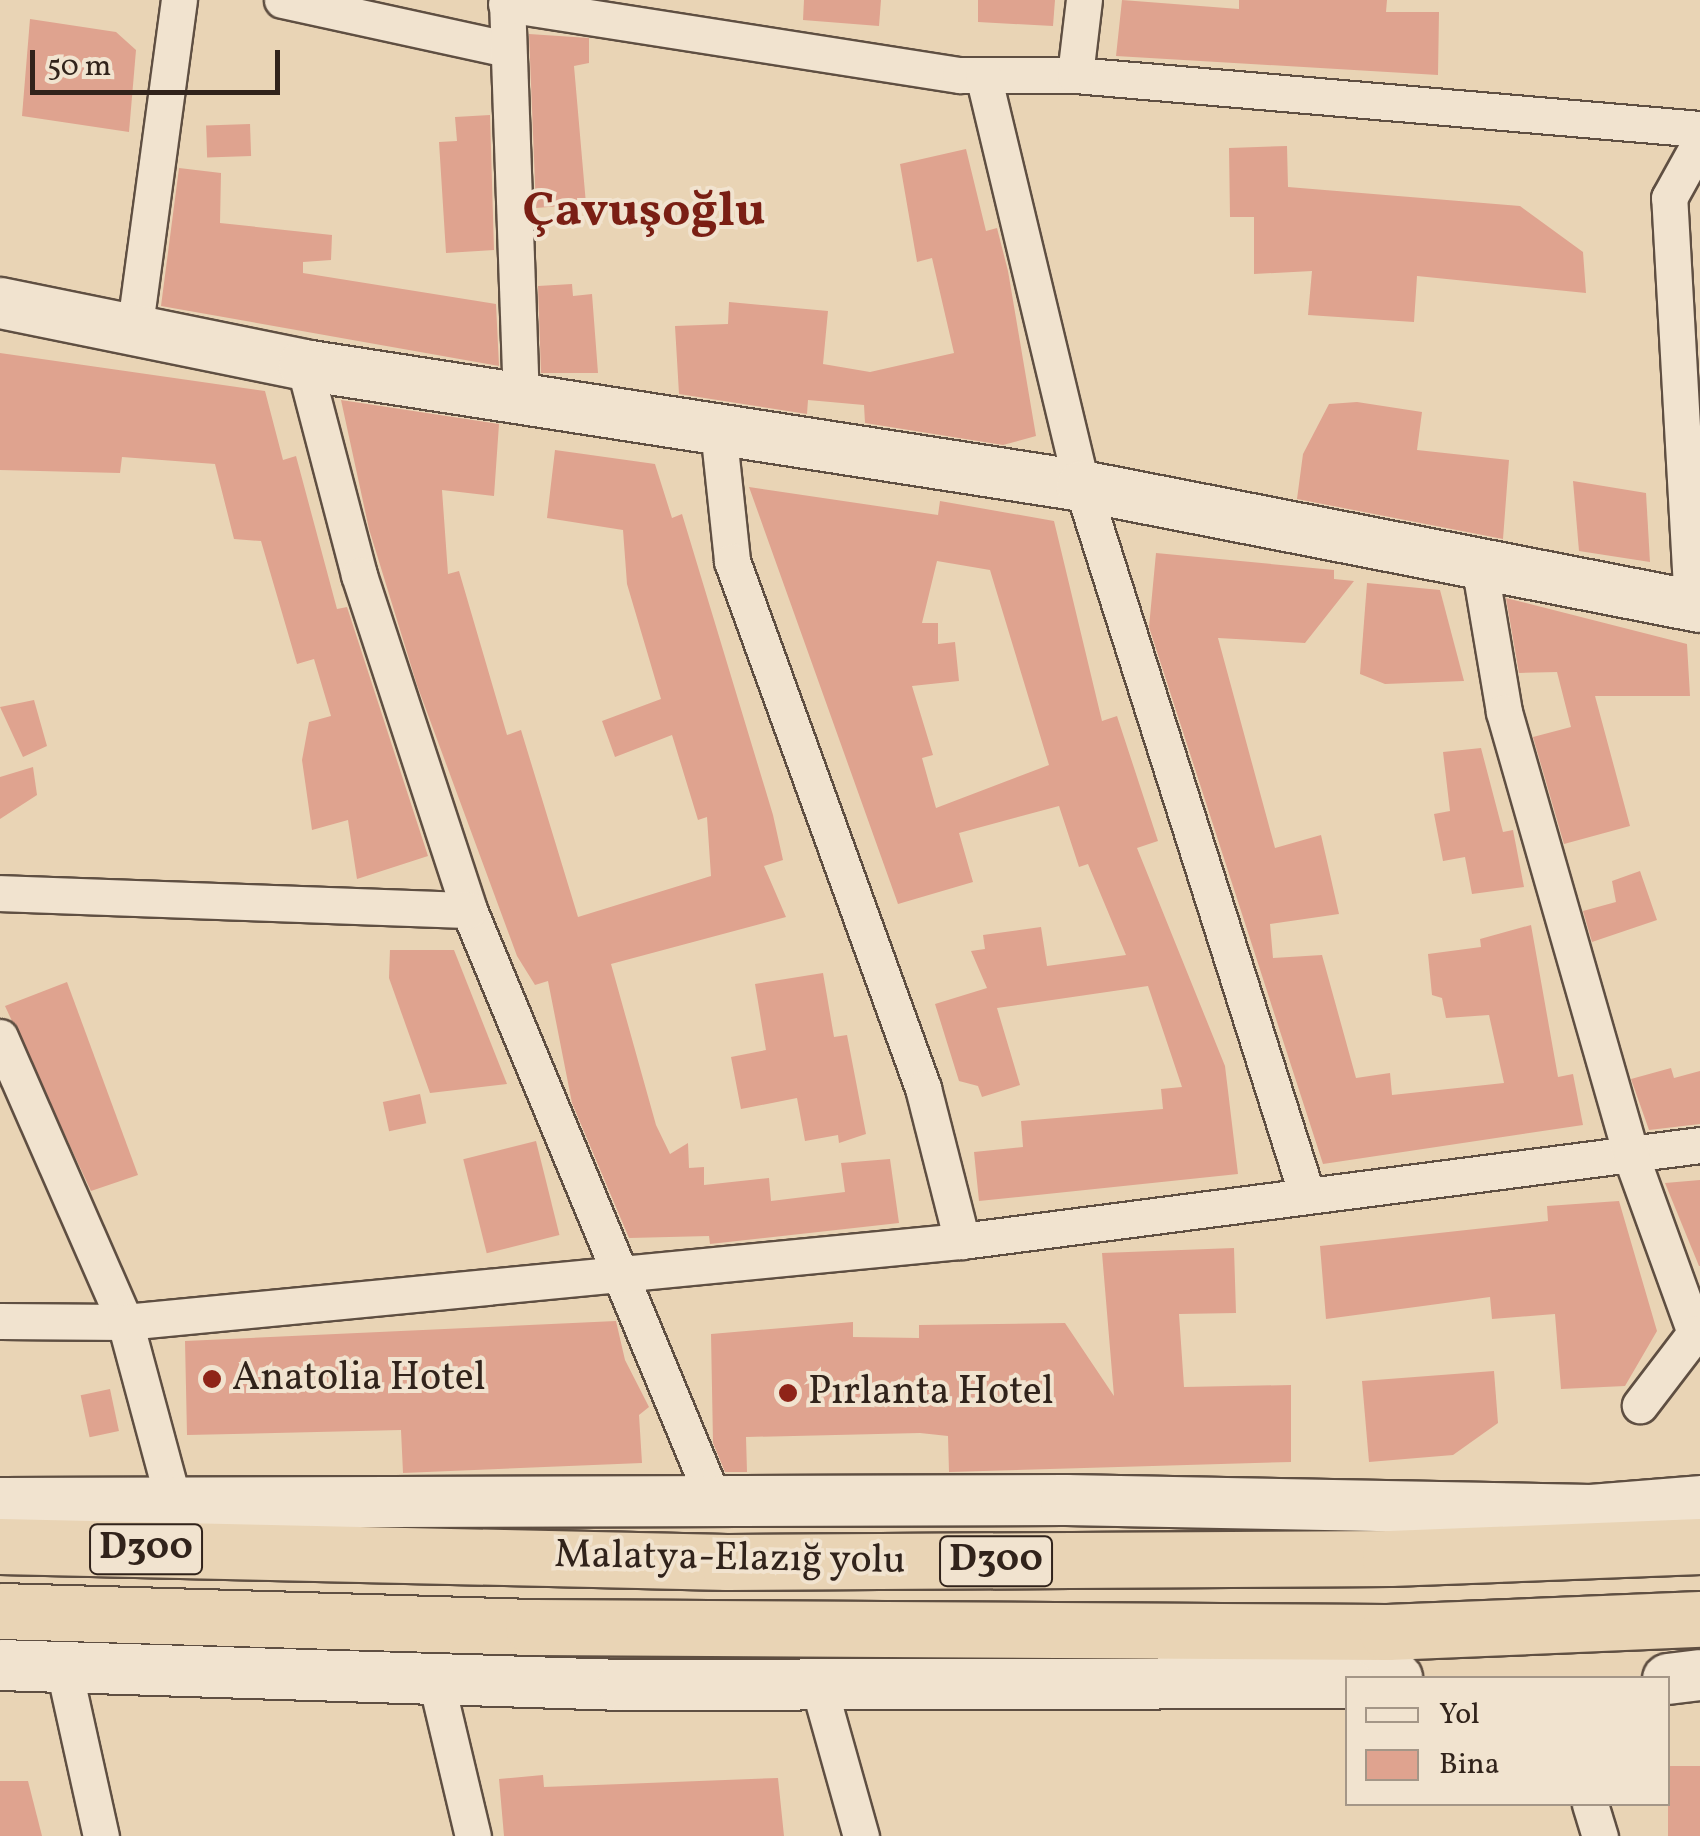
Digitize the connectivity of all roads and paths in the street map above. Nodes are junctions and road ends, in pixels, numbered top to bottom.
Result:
1 (179, 0) edge
2 (282, 0) edge
3 (1084, 0) edge
4 (506, 2) edge
5 (507, 49) junction
6 (983, 75) junction
7 (1075, 76) junction
8 (1700, 129) edge
9 (1700, 142) edge
10 (0, 302) edge
11 (136, 325) junction
12 (304, 364) junction
13 (521, 400) junction
14 (718, 429) junction
15 (1082, 486) junction
16 (1478, 558) junction
17 (1696, 606) edge
18 (0, 892) edge
19 (469, 910) junction
20 (0, 1036) edge
21 (1700, 1145) edge
22 (1631, 1156) junction
23 (1306, 1192) junction
24 (962, 1242) junction
25 (628, 1278) junction
26 (0, 1321) edge
27 (124, 1322) junction
28 (1640, 1405) dead end
29 (1066, 1500) junction
30 (1700, 1501) edge
31 (0, 1503) edge
32 (716, 1503) junction
33 (182, 1504) junction
34 (0, 1546) edge
35 (1700, 1546) edge
36 (292, 1552) junction
37 (1390, 1558) junction
38 (0, 1612) edge
39 (1700, 1618) edge
40 (1179, 1631) junction
41 (0, 1664) edge
42 (63, 1665) junction
43 (1700, 1675) edge
44 (1388, 1676) edge
45 (435, 1677) junction
46 (1670, 1680) edge
47 (1345, 1683) edge
48 (819, 1687) junction
49 (1591, 1806) edge
50 (101, 1836) edge
51 (472, 1836) edge
52 (861, 1836) edge
53 (1600, 1836) edge

1 - 11 street
2 - 5 street
3 - 7 street
4 - 5 street
4 - 6 street
5 - 13 street
6 - 7 street
6 - 15 street
7 - 8 street
9 - 17 street
10 - 11 main road
11 - 12 main road
12 - 13 main road
12 - 19 street
13 - 14 main road
14 - 15 main road
14 - 24 street
15 - 16 main road
15 - 23 street
16 - 17 main road
16 - 22 street
18 - 19 street
19 - 25 street
20 - 27 street
21 - 22 street
22 - 23 street
22 - 28 street
23 - 24 street
24 - 25 street
25 - 27 street
25 - 32 street
26 - 27 street
27 - 33 street
29 - 30 main road
29 - 32 main road
29 - 37 main road
31 - 33 main road
32 - 33 main road
33 - 36 main road
34 - 36 highway, Malatya-Elazığ yolu / D300
35 - 37 highway, Malatya-Elazığ yolu / D300
36 - 37 highway, Malatya-Elazığ yolu / D300
38 - 40 highway, D300
39 - 40 highway, D300
40 - 44 main road
41 - 42 main road
42 - 45 main road
42 - 50 street
43 - 46 main road
45 - 48 main road
45 - 51 street
47 - 48 main road
48 - 52 street
49 - 53 street

